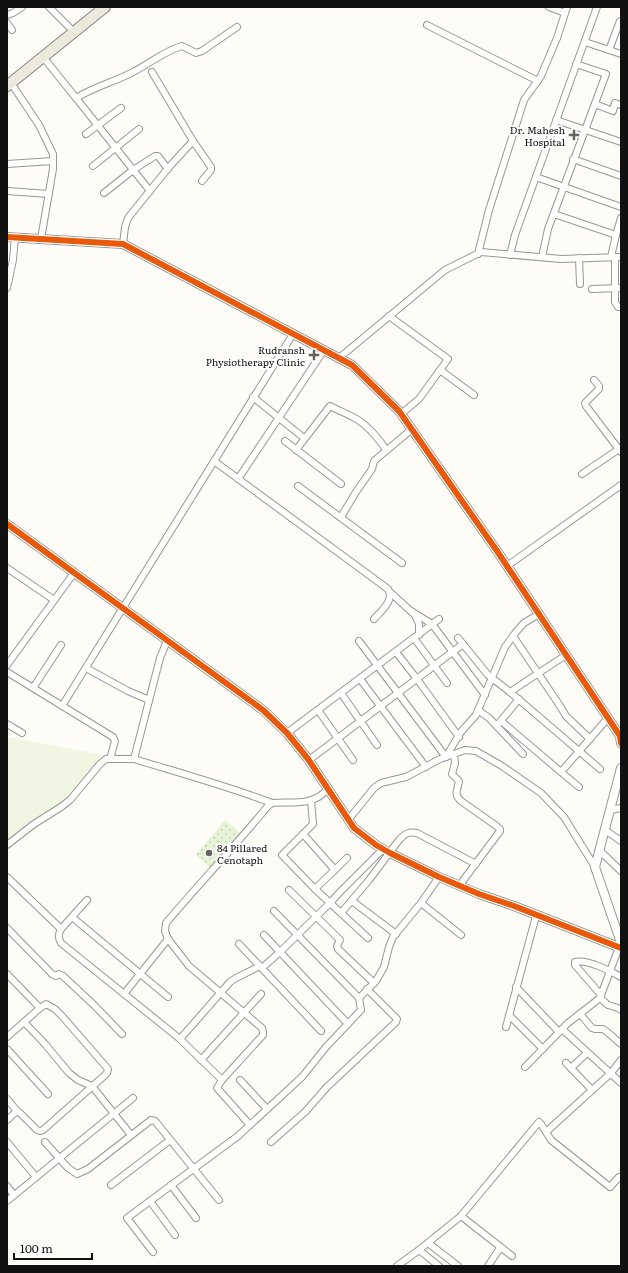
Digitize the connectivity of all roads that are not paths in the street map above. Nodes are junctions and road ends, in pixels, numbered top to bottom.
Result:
1 (22, 7) edge
2 (49, 7) edge
3 (104, 7) edge
4 (549, 7) edge
5 (598, 7) edge
6 (566, 10) edge
7 (7, 15) edge
8 (621, 21) edge
9 (7, 23) edge
10 (427, 25) dead end
11 (237, 27) dead end
12 (12, 30) dead end
13 (74, 32) junction
14 (618, 36) edge
15 (585, 42) junction
16 (609, 50) junction
17 (621, 54) edge
18 (42, 57) junction
19 (576, 64) junction
20 (152, 72) dead end
21 (538, 81) junction
22 (9, 85) edge
23 (76, 98) junction
24 (595, 104) junction
25 (621, 105) edge
26 (121, 108) dead end
27 (556, 120) junction
28 (98, 125) junction
29 (139, 129) dead end
30 (585, 130) junction
31 (86, 134) dead end
32 (193, 141) junction
33 (621, 142) edge
34 (116, 148) junction
35 (573, 159) junction
36 (53, 161) junction
37 (7, 164) edge
38 (93, 166) dead end
39 (168, 169) junction
40 (133, 170) junction
41 (621, 176) edge
42 (536, 177) junction
43 (202, 181) dead end
44 (564, 187) junction
45 (7, 191) edge
46 (150, 191) junction
47 (104, 193) dead end
48 (49, 194) junction
49 (621, 207) edge
50 (554, 214) junction
51 (621, 218) edge
52 (616, 235) junction
53 (11, 237) edge
54 (41, 239) junction
55 (123, 244) junction
56 (478, 254) junction
57 (510, 254) junction
58 (542, 257) junction
59 (616, 257) edge
60 (579, 258) junction
61 (9, 270) edge
62 (580, 284) dead end
63 (7, 288) edge
64 (618, 288) edge
65 (592, 289) dead end
66 (621, 307) edge
67 (389, 316) junction
68 (292, 334) junction
69 (324, 350) junction
70 (339, 358) junction
71 (440, 370) junction
72 (594, 380) dead end
73 (474, 395) dead end
74 (253, 397) junction
75 (401, 414) junction
76 (279, 418) junction
77 (412, 429) junction
78 (304, 438) junction
79 (285, 441) dead end
80 (296, 450) junction
81 (386, 450) junction
82 (620, 450) edge
83 (214, 461) junction
84 (582, 474) dead end
85 (238, 479) junction
86 (341, 484) dead end
87 (621, 485) edge
88 (298, 486) dead end
89 (341, 518) junction
90 (7, 524) edge
91 (402, 563) dead end
92 (507, 566) junction
93 (7, 568) edge
94 (74, 573) junction
95 (390, 593) junction
96 (54, 600) junction
97 (123, 609) junction
98 (411, 611) junction
99 (539, 614) junction
100 (374, 619) dead end
101 (439, 619) dead end
102 (432, 624) junction
103 (416, 636) junction
104 (513, 636) junction
105 (458, 638) dead end
106 (167, 640) junction
107 (359, 641) dead end
108 (463, 644) junction
109 (61, 645) dead end
110 (396, 652) junction
111 (453, 652) junction
112 (566, 655) junction
113 (378, 665) junction
114 (434, 665) junction
115 (7, 666) edge
116 (86, 668) junction
117 (7, 672) edge
118 (538, 674) junction
119 (360, 679) junction
120 (417, 679) junction
121 (492, 679) junction
122 (447, 683) dead end
123 (33, 688) junction
124 (398, 692) junction
125 (510, 692) junction
126 (341, 693) junction
127 (485, 695) junction
128 (519, 699) junction
129 (149, 700) junction
130 (62, 706) junction
131 (381, 706) junction
132 (318, 710) junction
133 (478, 710) junction
134 (608, 718) junction
135 (360, 722) junction
136 (498, 723) junction
137 (7, 724) edge
138 (22, 733) dead end
139 (288, 733) junction
140 (458, 737) junction
141 (338, 739) junction
142 (590, 739) junction
143 (621, 740) edge
144 (377, 746) dead end
145 (580, 751) junction
146 (454, 754) junction
147 (523, 754) dead end
148 (446, 757) junction
149 (110, 759) junction
150 (134, 759) junction
151 (309, 760) junction
152 (353, 760) dead end
153 (426, 767) junction
154 (621, 768) edge
155 (600, 769) dead end
156 (561, 772) junction
157 (579, 787) dead end
158 (328, 789) junction
159 (311, 800) junction
160 (272, 803) junction
161 (621, 808) edge
162 (610, 810) junction
163 (348, 820) junction
164 (605, 830) junction
165 (303, 834) junction
166 (621, 841) edge
167 (7, 845) edge
168 (386, 851) junction
169 (600, 851) junction
170 (347, 858) dead end
171 (476, 864) junction
172 (595, 867) junction
173 (335, 870) junction
174 (621, 871) edge
175 (7, 877) edge
176 (439, 877) junction
177 (459, 886) junction
178 (315, 889) junction
179 (288, 890) dead end
180 (87, 900) dead end
181 (352, 901) junction
182 (421, 902) junction
183 (330, 903) junction
184 (274, 911) dead end
185 (341, 914) junction
186 (536, 916) junction
187 (72, 917) junction
188 (316, 917) junction
189 (7, 928) edge
190 (61, 929) junction
191 (396, 934) junction
192 (264, 935) dead end
193 (297, 935) junction
194 (461, 935) dead end
195 (368, 938) dead end
196 (168, 939) junction
197 (239, 944) dead end
198 (620, 946) edge
199 (280, 952) junction
200 (261, 967) junction
201 (610, 971) junction
202 (7, 974) edge
203 (140, 974) junction
204 (621, 978) edge
205 (374, 983) junction
206 (516, 987) junction
207 (368, 989) junction
208 (221, 993) junction
209 (124, 994) junction
210 (261, 994) dead end
211 (600, 997) junction
212 (168, 998) dead end
213 (359, 998) junction
214 (40, 1008) junction
215 (621, 1010) edge
216 (243, 1013) junction
217 (580, 1014) junction
218 (509, 1016) junction
219 (24, 1022) junction
220 (348, 1024) junction
221 (506, 1027) dead end
222 (321, 1031) dead end
223 (561, 1031) junction
224 (122, 1034) dead end
225 (7, 1037) edge
226 (180, 1039) junction
227 (621, 1044) edge
228 (7, 1049) edge
229 (543, 1049) junction
230 (587, 1053) junction
231 (201, 1060) junction
232 (621, 1060) edge
233 (566, 1063) dead end
234 (525, 1067) dead end
235 (571, 1068) junction
236 (611, 1073) junction
237 (222, 1080) junction
238 (240, 1080) dead end
239 (621, 1083) edge
240 (92, 1086) junction
241 (592, 1090) junction
242 (48, 1094) dead end
243 (133, 1098) dead end
244 (7, 1099) edge
245 (267, 1109) junction
246 (17, 1111) junction
247 (113, 1114) junction
248 (7, 1120) edge
249 (250, 1125) junction
250 (546, 1132) junction
251 (131, 1135) junction
252 (170, 1140) junction
253 (7, 1142) edge
254 (45, 1142) dead end
255 (271, 1142) dead end
256 (58, 1158) junction
257 (193, 1169) junction
258 (36, 1177) junction
259 (621, 1177) edge
260 (111, 1185) dead end
261 (171, 1185) junction
262 (7, 1186) edge
263 (14, 1195) junction
264 (218, 1200) dead end
265 (7, 1201) edge
266 (150, 1201) junction
267 (461, 1216) junction
268 (196, 1218) dead end
269 (175, 1235) dead end
270 (428, 1243) junction
271 (500, 1248) junction
272 (419, 1250) junction
273 (153, 1252) dead end
274 (512, 1256) dead end
275 (396, 1266) edge
276 (439, 1266) edge
277 (458, 1266) edge
278 (488, 1266) edge

1 - 7 street
2 - 13 street
3 - 13 main road
4 - 6 street
5 - 15 street
6 - 21 street
8 - 14 street
9 - 12 street
10 - 21 street
11 - 23 street
13 - 18 main road
14 - 16 street
15 - 16 street
15 - 19 street
16 - 17 street
18 - 22 main road
18 - 23 street
19 - 24 street
19 - 27 street
20 - 32 street
21 - 56 street
22 - 36 street
23 - 28 street
24 - 25 street
24 - 30 street
26 - 28 street
27 - 30 street
27 - 42 street
28 - 31 street
28 - 34 street
29 - 34 street
30 - 33 street
30 - 35 street
32 - 39 street
32 - 43 street
34 - 38 street
34 - 40 street
35 - 41 street
35 - 44 street
36 - 37 street
36 - 48 street
39 - 40 street
39 - 46 street
40 - 46 street
40 - 47 street
42 - 44 street
42 - 57 street
44 - 49 street
44 - 50 street
45 - 48 street
46 - 55 street
48 - 54 street
50 - 52 street
50 - 58 street
51 - 52 street
52 - 59 street
53 - 54 street
53 - 61 street
54 - 55 street
55 - 68 street
56 - 57 street
56 - 67 street
57 - 58 street
58 - 60 street
59 - 60 street
59 - 64 street
60 - 62 street
61 - 63 street
64 - 65 street
64 - 66 street
67 - 70 street
67 - 71 street
68 - 69 street
68 - 74 street
69 - 70 street
69 - 76 street
70 - 75 street
71 - 73 street
71 - 75 street
72 - 82 street
74 - 76 street
74 - 83 street
75 - 77 street
76 - 78 street
76 - 85 street
77 - 81 street
77 - 92 street
78 - 80 street
78 - 81 street
79 - 80 street
80 - 86 street
81 - 89 street
82 - 84 street
83 - 85 street
83 - 97 street
85 - 95 street
87 - 92 street
88 - 89 street
89 - 91 street
90 - 94 street
92 - 99 street
93 - 96 street
94 - 96 street
94 - 97 street
95 - 98 street
95 - 100 street
96 - 115 street
97 - 106 street
97 - 116 street
98 - 102 street
98 - 103 street
99 - 104 street
99 - 112 street
101 - 102 street
102 - 103 street
102 - 111 street
103 - 110 street
103 - 114 street
104 - 118 street
104 - 121 street
105 - 108 street
106 - 129 street
106 - 139 street
107 - 113 street
108 - 111 street
108 - 121 street
109 - 123 street
110 - 113 street
110 - 120 street
111 - 114 street
111 - 127 street
112 - 118 street
112 - 134 street
113 - 119 street
113 - 124 street
114 - 120 street
114 - 122 street
116 - 129 street
116 - 130 street
117 - 123 street
118 - 125 street
118 - 142 street
119 - 126 street
119 - 131 street
120 - 124 street
120 - 140 street
121 - 125 street
121 - 127 street
123 - 130 street
124 - 131 street
124 - 148 street
125 - 128 street
126 - 132 street
126 - 135 street
127 - 133 street
128 - 136 street
128 - 145 street
129 - 150 street
130 - 149 street
131 - 135 street
131 - 153 street
132 - 139 street
132 - 141 street
133 - 136 street
133 - 140 street
134 - 142 street
134 - 143 street
135 - 141 street
135 - 144 street
136 - 147 street
136 - 156 street
137 - 138 street
139 - 151 street
140 - 148 street
141 - 151 street
141 - 152 street
142 - 145 street
145 - 155 street
145 - 156 street
146 - 148 street
146 - 171 street
146 - 172 street
148 - 153 street
149 - 150 street
149 - 167 street
150 - 160 street
151 - 158 street
153 - 163 street
154 - 162 street
156 - 157 street
158 - 159 street
158 - 163 street
159 - 160 street
159 - 165 street
160 - 196 street
161 - 162 street
162 - 164 street
163 - 168 street
164 - 166 street
164 - 169 street
165 - 173 street
165 - 178 street
168 - 171 street
168 - 176 street
168 - 181 street
168 - 183 street
169 - 172 street
169 - 174 street
170 - 173 street
171 - 177 street
172 - 198 street
173 - 178 street
175 - 190 street
176 - 177 street
176 - 182 street
177 - 186 street
178 - 183 street
179 - 188 street
180 - 187 street
181 - 185 street
181 - 191 street
182 - 191 street
182 - 194 street
183 - 185 street
183 - 188 street
184 - 193 street
185 - 195 street
186 - 198 street
186 - 206 street
187 - 190 street
187 - 203 street
188 - 193 street
188 - 205 street
189 - 224 street
190 - 209 street
191 - 205 street
192 - 199 street
193 - 199 street
193 - 213 street
196 - 203 street
196 - 208 street
197 - 200 street
198 - 201 street
199 - 200 street
199 - 220 street
200 - 208 street
200 - 222 street
201 - 204 street
201 - 211 street
201 - 211 street
202 - 214 street
203 - 209 street
203 - 212 street
205 - 207 street
206 - 218 street
206 - 223 street
207 - 213 street
207 - 255 street
208 - 216 street
208 - 226 street
209 - 226 street
210 - 216 street
211 - 215 street
211 - 217 street
213 - 220 street
214 - 219 street
214 - 240 street
216 - 231 street
216 - 237 street
217 - 223 street
217 - 227 street
218 - 221 street
218 - 229 street
219 - 225 street
219 - 240 street
220 - 245 street
223 - 229 street
223 - 230 street
226 - 231 street
228 - 242 street
229 - 234 street
230 - 235 street
230 - 236 street
231 - 237 street
232 - 236 street
233 - 235 street
235 - 241 street
236 - 239 street
236 - 241 street
237 - 249 street
238 - 245 street
240 - 246 street
240 - 247 street
241 - 250 street
243 - 247 street
244 - 246 street
245 - 249 street
246 - 248 street
247 - 251 street
247 - 256 street
249 - 257 street
250 - 259 street
250 - 267 street
251 - 252 street
251 - 256 street
252 - 257 street
252 - 260 street
253 - 258 street
254 - 256 street
256 - 258 street
257 - 261 street
257 - 264 street
258 - 263 street
261 - 266 street
261 - 268 street
262 - 263 street
263 - 265 street
266 - 269 street
266 - 273 street
267 - 270 street
267 - 271 street
270 - 272 street
270 - 277 street
271 - 274 street
271 - 278 street
272 - 275 street
272 - 276 street

